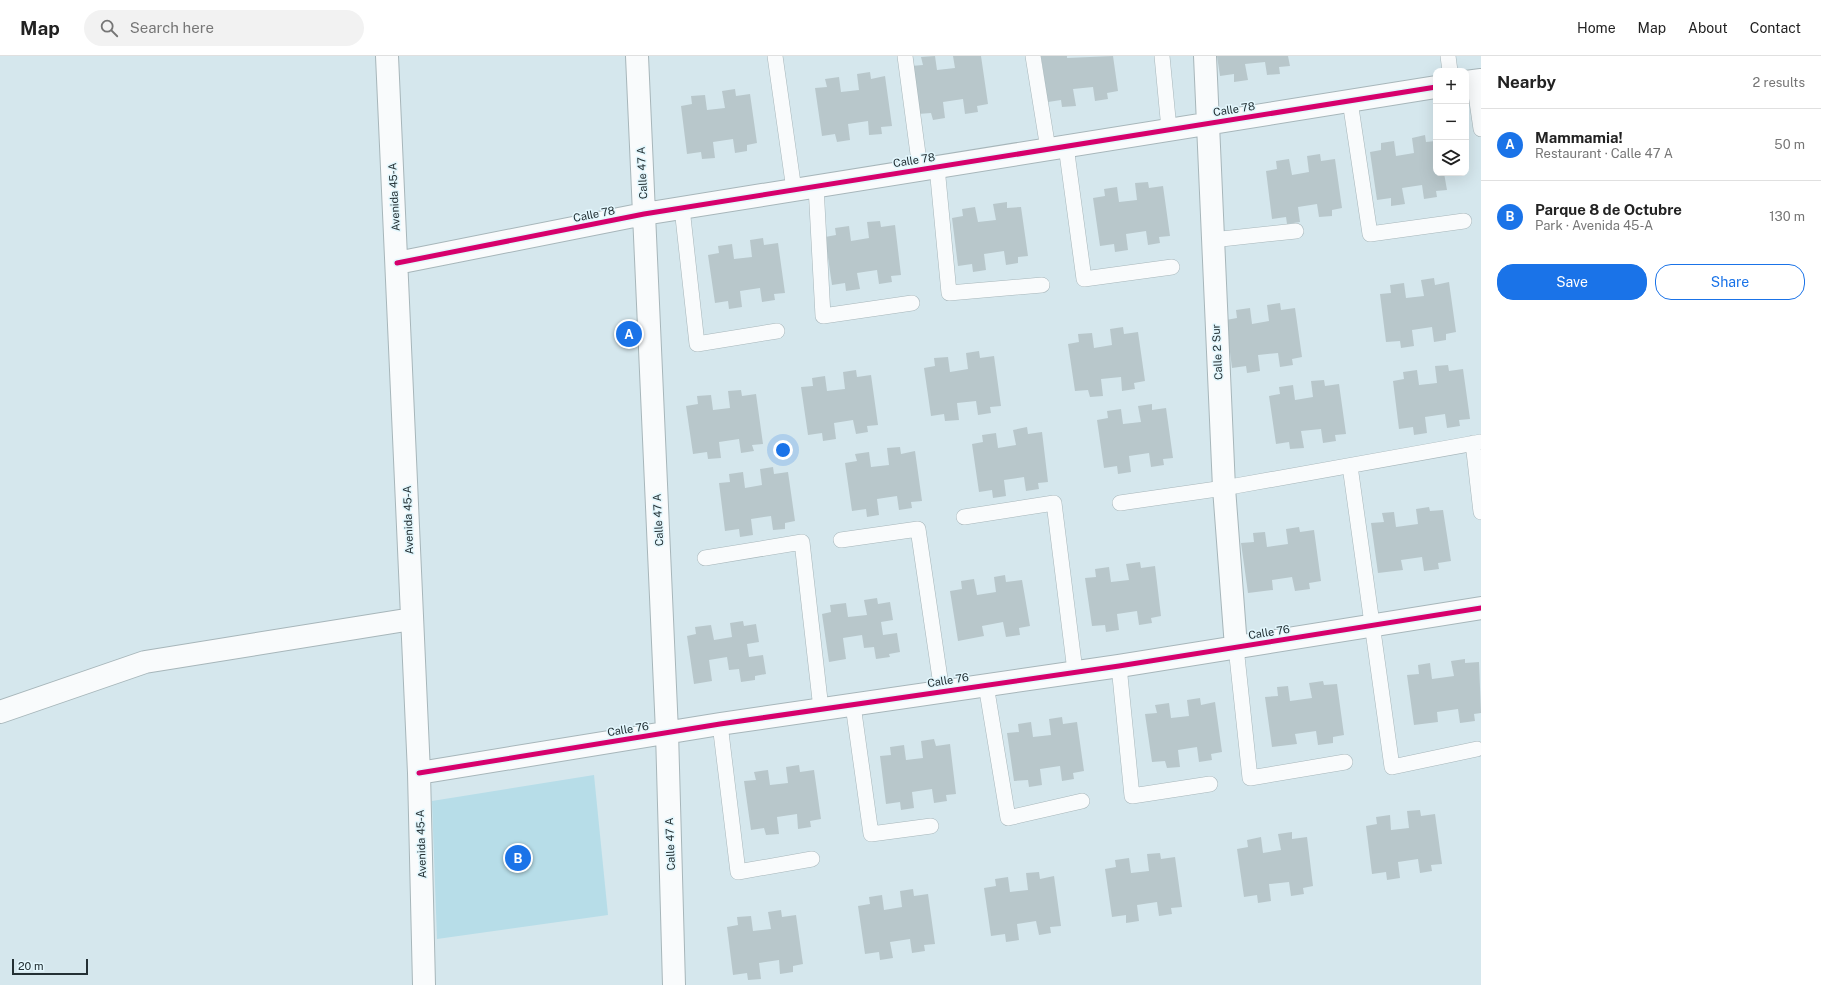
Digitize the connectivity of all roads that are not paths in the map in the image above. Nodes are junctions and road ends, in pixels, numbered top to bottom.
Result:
1 (387, 56) edge
2 (637, 56) edge
3 (775, 56) edge
4 (905, 56) edge
5 (1033, 56) edge
6 (1162, 56) edge
7 (1204, 56) edge
8 (1448, 56) edge
9 (1450, 68) edge
10 (1474, 81) edge
11 (1433, 87) edge
12 (1350, 101) junction
13 (1206, 123) junction
14 (1169, 129) junction
15 (1481, 129) edge
16 (1057, 147) junction
17 (929, 168) junction
18 (816, 186) junction
19 (794, 190) junction
20 (682, 208) junction
21 (644, 214) junction
22 (1464, 220) dead end
23 (1296, 231) dead end
24 (1212, 240) junction
25 (397, 263) junction
26 (1172, 267) dead end
27 (1042, 285) dead end
28 (912, 303) dead end
29 (777, 332) dead end
30 (1477, 443) edge
31 (1350, 466) junction
32 (1224, 488) junction
33 (1120, 503) dead end
34 (1481, 512) edge
35 (964, 517) dead end
36 (841, 540) dead end
37 (705, 558) dead end
38 (1481, 608) edge
39 (412, 619) junction
40 (1373, 625) junction
41 (1236, 647) junction
42 (1119, 666) junction
43 (1075, 671) junction
44 (986, 685) junction
45 (942, 692) junction
46 (853, 705) junction
47 (821, 709) junction
48 (0, 712) edge
49 (720, 724) junction
50 (667, 732) junction
51 (1477, 749) dead end
52 (1344, 762) dead end
53 (419, 773) junction
54 (1210, 784) dead end
55 (1082, 801) dead end
56 (931, 826) dead end
57 (812, 859) dead end
58 (424, 985) edge
59 (674, 985) edge

1 - 25 street, Avenida 45-A
2 - 21 street, Calle 47 A
3 - 19 lane
4 - 17 lane
5 - 16 lane
6 - 14 lane
7 - 13 street, Calle 2 Sur
8 - 9 lane
10 - 15 lane
11 - 12 street, Calle 78
12 - 13 street, Calle 78
12 - 22 lane
13 - 14 street, Calle 78
13 - 24 street, Calle 2 Sur
14 - 16 street, Calle 78
16 - 17 street, Calle 78
16 - 26 lane
17 - 18 street, Calle 78
17 - 27 lane
18 - 19 street, Calle 78
18 - 28 lane
19 - 20 street, Calle 78
20 - 21 street, Calle 78
20 - 29 lane
21 - 25 street, Calle 78
21 - 50 street, Calle 47 A
23 - 24 lane
24 - 32 street, Calle 2 Sur
25 - 39 street, Avenida 45-A
30 - 31 lane
30 - 34 lane
31 - 32 lane
31 - 40 lane
32 - 33 lane
32 - 41 street, Calle 2 Sur
35 - 43 lane
36 - 45 lane
37 - 47 lane
38 - 40 street, Calle 76
39 - 48 street
39 - 53 street, Avenida 45-A
40 - 41 street, Calle 76
40 - 51 lane
41 - 42 street, Calle 76
41 - 52 lane
42 - 43 street, Calle 76
42 - 54 lane
43 - 44 street, Calle 76
44 - 45 street, Calle 76
44 - 55 lane
45 - 46 street, Calle 76
46 - 47 street, Calle 76
46 - 56 lane
47 - 49 street, Calle 76
49 - 50 street, Calle 76
49 - 57 lane
50 - 53 street, Calle 76
50 - 59 street, Calle 47 A
53 - 58 street, Avenida 45-A

